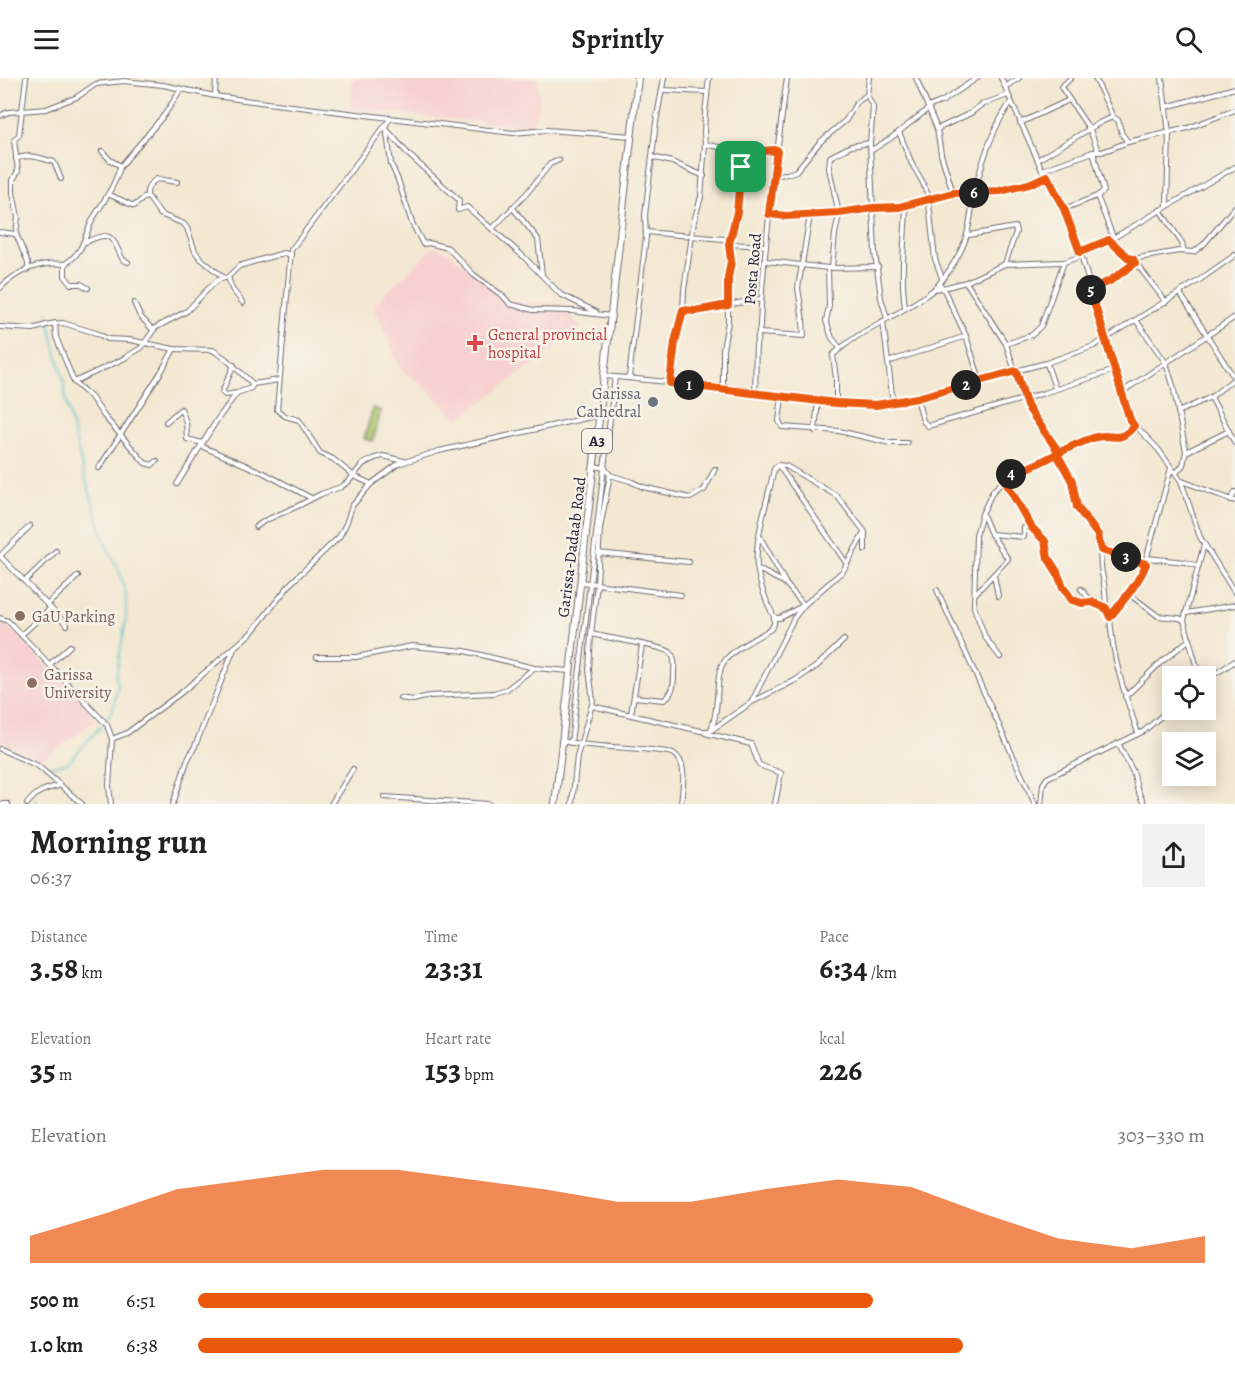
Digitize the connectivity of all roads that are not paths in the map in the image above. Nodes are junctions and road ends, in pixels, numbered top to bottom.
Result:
1 (26, 78) edge
2 (166, 78) edge
3 (216, 78) edge
4 (638, 78) edge
5 (664, 78) edge
6 (709, 78) edge
7 (787, 78) edge
8 (869, 78) edge
9 (916, 78) edge
10 (977, 78) edge
11 (1001, 78) edge
12 (1019, 78) edge
13 (1071, 78) edge
14 (1095, 78) edge
15 (1162, 78) edge
16 (168, 85) junction
17 (1005, 87) junction
18 (1235, 88) edge
19 (181, 89) junction
20 (663, 90) junction
21 (707, 92) junction
22 (867, 95) junction
23 (1008, 95) junction
24 (215, 96) junction
25 (1069, 100) junction
26 (1011, 102) junction
27 (1166, 107) junction
28 (928, 108) junction
29 (1235, 110) edge
30 (22, 111) junction
31 (0, 116) edge
32 (1113, 117) junction
33 (390, 119) junction
34 (1020, 123) junction
35 (386, 125) junction
36 (937, 129) junction
37 (1090, 130) junction
38 (387, 131) junction
39 (899, 132) junction
40 (1168, 133) junction
41 (633, 136) junction
42 (1128, 142) junction
43 (870, 143) junction
44 (705, 144) junction
45 (777, 150) junction
46 (872, 150) junction
47 (102, 151) dead end
48 (741, 152) junction
49 (1096, 152) junction
50 (652, 157) junction
51 (16, 159) junction
52 (1039, 159) junction
53 (559, 160) dead end
54 (121, 166) junction
55 (1235, 166) edge
56 (1042, 170) junction
57 (775, 175) junction
58 (704, 176) junction
59 (1047, 176) junction
60 (62, 179) dead end
61 (177, 182) dead end
62 (953, 193) junction
63 (975, 193) junction
64 (108, 194) junction
65 (147, 196) junction
66 (1097, 196) junction
67 (928, 201) junction
68 (906, 206) junction
69 (1167, 206) junction
70 (512, 207) junction
71 (1235, 207) edge
72 (873, 208) junction
73 (1064, 209) junction
74 (1160, 210) junction
75 (839, 213) junction
76 (769, 214) junction
77 (810, 215) junction
78 (492, 229) junction
79 (0, 232) edge
80 (646, 232) junction
81 (16, 234) junction
82 (969, 235) junction
83 (692, 237) junction
84 (1111, 239) junction
85 (86, 242) junction
86 (729, 244) junction
87 (766, 246) junction
88 (1184, 251) junction
89 (1081, 254) junction
90 (291, 255) junction
91 (1235, 255) edge
92 (766, 261) junction
93 (1134, 261) junction
94 (128, 262) dead end
95 (1064, 262) junction
96 (65, 264) junction
97 (1005, 264) junction
98 (803, 265) junction
99 (878, 267) junction
100 (28, 268) junction
101 (830, 268) junction
102 (542, 276) junction
103 (227, 278) junction
104 (942, 278) junction
105 (966, 282) junction
106 (939, 284) junction
107 (0, 288) edge
108 (88, 288) dead end
109 (943, 288) junction
110 (934, 289) junction
111 (1090, 289) junction
112 (1180, 293) junction
113 (760, 299) junction
114 (1167, 302) junction
115 (134, 303) dead end
116 (243, 303) dead end
117 (728, 305) junction
118 (905, 307) junction
119 (683, 310) junction
120 (600, 314) junction
121 (612, 316) junction
122 (1235, 317) edge
123 (885, 319) junction
124 (1136, 321) junction
125 (55, 323) junction
126 (0, 327) edge
127 (153, 330) junction
128 (759, 333) junction
129 (1207, 335) junction
130 (966, 336) junction
131 (1106, 340) junction
132 (145, 342) junction
133 (1006, 344) junction
134 (840, 348) junction
135 (174, 349) junction
136 (888, 362) junction
137 (1046, 363) junction
138 (1166, 363) junction
139 (234, 365) junction
140 (1115, 370) junction
141 (1016, 371) junction
142 (605, 376) junction
143 (615, 376) junction
144 (628, 377) junction
145 (1235, 378) edge
146 (279, 380) junction
147 (980, 381) junction
148 (74, 382) junction
149 (670, 383) junction
150 (253, 384) junction
151 (723, 388) junction
152 (1055, 388) junction
153 (755, 392) junction
154 (1122, 392) junction
155 (237, 393) junction
156 (782, 396) junction
157 (1211, 397) junction
158 (917, 398) junction
159 (1024, 398) junction
160 (818, 400) junction
161 (836, 403) junction
162 (893, 404) junction
163 (1178, 412) junction
164 (600, 415) junction
165 (166, 422) dead end
166 (1134, 426) junction
167 (814, 431) junction
168 (1229, 431) junction
169 (120, 436) junction
170 (907, 442) dead end
171 (1235, 443) edge
172 (201, 445) junction
173 (1186, 452) junction
174 (1057, 454) junction
175 (157, 461) dead end
176 (404, 461) junction
177 (778, 465) junction
178 (594, 466) junction
179 (1171, 467) junction
180 (99, 468) dead end
181 (605, 468) junction
182 (715, 470) dead end
183 (1176, 473) junction
184 (610, 475) junction
185 (354, 476) junction
186 (1004, 479) junction
187 (1181, 481) junction
188 (177, 484) dead end
189 (371, 484) junction
190 (1235, 492) edge
191 (312, 498) junction
192 (1233, 500) edge
193 (982, 514) junction
194 (30, 526) dead end
195 (256, 526) dead end
196 (1024, 528) dead end
197 (865, 532) junction
198 (990, 534) junction
199 (760, 537) junction
200 (1204, 544) junction
201 (865, 550) dead end
202 (1101, 550) junction
203 (56, 551) dead end
204 (598, 553) junction
205 (0, 556) edge
206 (1146, 561) junction
207 (688, 562) dead end
208 (847, 564) junction
209 (1198, 566) junction
210 (758, 569) junction
211 (994, 574) junction
212 (78, 576) dead end
213 (25, 581) junction
214 (1235, 581) edge
215 (580, 582) junction
216 (589, 583) junction
217 (785, 583) junction
218 (597, 584) junction
219 (1230, 585) junction
220 (1081, 588) dead end
221 (937, 590) dead end
222 (1235, 593) edge
223 (975, 594) junction
224 (1129, 594) junction
225 (681, 596) dead end
226 (998, 596) dead end
227 (1092, 602) junction
228 (804, 605) junction
229 (1235, 605) edge
230 (49, 607) junction
231 (1106, 608) junction
232 (1186, 613) junction
233 (774, 616) junction
234 (1110, 617) junction
235 (0, 618) edge
236 (1184, 620) junction
237 (67, 625) dead end
238 (591, 634) junction
239 (21, 635) junction
240 (1190, 639) junction
241 (844, 640) dead end
242 (642, 645) junction
243 (70, 646) dead end
244 (234, 648) junction
245 (317, 657) dead end
246 (1000, 657) dead end
247 (1235, 662) edge
248 (50, 664) junction
249 (1197, 666) edge
250 (534, 668) junction
251 (570, 671) junction
252 (1216, 674) edge
253 (634, 697) junction
254 (1125, 697) junction
255 (400, 698) dead end
256 (752, 702) junction
257 (592, 706) junction
258 (631, 714) junction
259 (1162, 714) edge
260 (701, 731) junction
261 (710, 731) junction
262 (1138, 733) junction
263 (112, 739) junction
264 (562, 741) junction
265 (571, 743) junction
266 (1118, 743) junction
267 (581, 744) junction
268 (0, 749) edge
269 (353, 769) dead end
270 (59, 786) junction
271 (384, 797) dead end
272 (2, 804) edge
273 (8, 804) edge
274 (27, 804) edge
275 (82, 804) edge
276 (111, 804) edge
277 (173, 804) edge
278 (331, 804) edge
279 (489, 804) edge
280 (555, 804) edge
281 (572, 804) edge
282 (681, 804) edge
283 (775, 804) edge
284 (1035, 804) edge
285 (1041, 804) edge
286 (1144, 804) edge

1 - 30 street
2 - 16 street
3 - 24 street
4 - 41 highway, Garissa-Dadaab Road / A3
5 - 20 street
6 - 21 street
7 - 45 street, Posta Road
8 - 22 street
9 - 28 street
10 - 28 street
11 - 17 street
12 - 17 street
13 - 25 street
14 - 32 street
15 - 27 street
16 - 19 street
16 - 30 street
17 - 23 street
18 - 27 street
19 - 24 street
19 - 54 street
20 - 21 street
20 - 50 street
21 - 44 street
22 - 43 street
22 - 57 street
23 - 26 street
23 - 36 street
24 - 33 street
25 - 34 street
25 - 37 street
26 - 34 street
26 - 63 street
27 - 40 street
28 - 36 street
28 - 39 street
29 - 40 street
30 - 31 street
30 - 51 street
32 - 37 street
32 - 42 street
33 - 35 street
33 - 41 street
34 - 52 street
35 - 38 street
35 - 90 street
36 - 62 street
37 - 49 street
37 - 52 street
38 - 78 street
38 - 120 street
39 - 46 street
39 - 67 street
40 - 42 street
40 - 69 street
41 - 121 highway, Garissa-Dadaab Road / A3
42 - 49 street
43 - 46 street
43 - 75 street
44 - 48 street
44 - 58 street
45 - 48 street
45 - 57 street, Posta Road
46 - 72 street
47 - 54 street
48 - 86 street
49 - 56 street
49 - 66 street
50 - 58 street
50 - 80 street
51 - 60 street
51 - 81 street
52 - 56 street
53 - 70 street
54 - 64 street
55 - 69 street
56 - 59 street
57 - 76 street, Posta Road
58 - 83 street
59 - 63 street
59 - 73 street
61 - 65 street
62 - 63 street
62 - 67 street
63 - 82 street
64 - 65 street
64 - 85 street
65 - 103 street
66 - 73 street
66 - 84 street
67 - 68 street
67 - 104 street
68 - 72 street
68 - 118 street
69 - 74 street
70 - 78 street
70 - 102 street
71 - 88 street
72 - 75 street
72 - 99 street
73 - 89 street
74 - 84 street
74 - 88 street
75 - 77 street
75 - 101 street
76 - 77 street
76 - 87 street, Posta Road
77 - 98 street
78 - 102 street
79 - 81 street
80 - 83 street
80 - 144 street
81 - 100 street
82 - 97 street
82 - 104 street
83 - 86 street
83 - 119 street
84 - 89 street
84 - 93 street
85 - 94 street
85 - 96 street
86 - 87 street
86 - 117 street
87 - 92 street, Posta Road
88 - 93 street
89 - 95 street
89 - 111 street
90 - 103 street
90 - 146 street
91 - 112 street
92 - 98 street
92 - 113 street, Posta Road
93 - 111 street
93 - 114 street
95 - 97 street
95 - 133 street
96 - 100 street
96 - 108 street
97 - 105 street
98 - 101 street
98 - 128 street
99 - 101 street
99 - 123 street
100 - 107 street
101 - 134 street
102 - 120 street
103 - 116 street
103 - 127 street
104 - 106 street
105 - 109 street
105 - 133 street
106 - 109 street
106 - 110 street
109 - 110 street
109 - 130 street
110 - 118 street
111 - 131 street
112 - 114 street
112 - 129 street
113 - 117 street
113 - 128 street, Posta Road
114 - 124 street
115 - 127 street
117 - 119 street
117 - 151 street
118 - 123 street
119 - 149 street
120 - 121 street
121 - 142 highway, Garissa-Dadaab Road / A3
122 - 129 street
123 - 134 street
123 - 136 street
124 - 131 street
124 - 138 street
125 - 126 street
125 - 132 street
125 - 148 street
127 - 132 street
128 - 153 street, Posta Road
129 - 138 street
129 - 145 street
130 - 136 street
130 - 147 street
131 - 137 street
131 - 140 street
132 - 135 street
132 - 148 street
133 - 141 street
134 - 161 street
135 - 139 street
135 - 169 street
136 - 162 street
137 - 141 street
137 - 152 street
138 - 154 street
138 - 163 street
139 - 150 street
139 - 155 street
140 - 152 street
140 - 154 street
141 - 147 street
141 - 159 street
142 - 143 street
142 - 164 highway, Garissa-Dadaab Road / A3
143 - 144 street
143 - 181 street
144 - 149 street
145 - 157 street
146 - 150 street
146 - 185 street
147 - 158 street
148 - 169 street
149 - 151 street
150 - 155 street
151 - 153 street
152 - 159 street
153 - 156 street
154 - 166 street
155 - 172 street
156 - 160 street
156 - 167 street
157 - 163 street
157 - 168 street
158 - 159 street
158 - 162 street
159 - 174 street
160 - 161 street
160 - 167 street
161 - 162 street
163 - 173 street
164 - 176 street
164 - 178 highway, Garissa-Dadaab Road / A3
165 - 172 street
166 - 174 street
166 - 179 street
167 - 170 street
168 - 171 street
168 - 173 street
169 - 175 street
169 - 180 street
172 - 188 street
172 - 191 street
173 - 183 street
174 - 186 street
174 - 202 street
176 - 185 street
176 - 189 street
177 - 197 street
177 - 199 street
177 - 208 street
178 - 181 street
178 - 215 highway, Garissa-Dadaab Road / A3
179 - 183 street
179 - 206 street
181 - 184 street
181 - 216 street
182 - 184 street
183 - 187 street
184 - 204 street
185 - 189 street
185 - 191 street
186 - 193 street
186 - 227 street
187 - 192 street
187 - 200 street
189 - 244 street
190 - 192 street
191 - 195 street
193 - 198 street
193 - 223 street
194 - 205 street
196 - 198 street
197 - 201 street
197 - 208 street
198 - 211 street
199 - 210 street
199 - 217 street
200 - 209 street
200 - 219 street
202 - 206 street
202 - 231 street
203 - 213 street
204 - 207 street
204 - 218 street
205 - 213 street
206 - 209 street
206 - 224 street
208 - 228 street
209 - 232 street
210 - 217 street
210 - 233 street
211 - 223 street
211 - 226 street
212 - 230 street
213 - 230 street
214 - 219 street
215 - 216 street
215 - 251 highway, Garissa-Dadaab Road / A3
216 - 218 street
216 - 265 street
217 - 228 street
218 - 225 street
218 - 238 street
219 - 222 street
220 - 227 street
221 - 284 street
223 - 246 street
224 - 234 street
224 - 236 street
227 - 231 street
228 - 233 street
228 - 256 street
229 - 232 street
230 - 237 street
230 - 239 street
231 - 234 street
232 - 236 street
233 - 261 street
234 - 254 street
235 - 239 street
236 - 240 street
238 - 242 street
238 - 257 street
239 - 248 street
240 - 249 street
240 - 254 street
241 - 256 street
242 - 253 street
242 - 253 street
243 - 248 street
244 - 263 street
244 - 277 street
245 - 250 street
247 - 252 street
248 - 263 street
250 - 251 street
250 - 255 street
251 - 264 highway, Garissa-Dadaab Road / A3
253 - 258 street
254 - 262 street
256 - 261 street
257 - 258 street
257 - 267 street
258 - 260 street
259 - 262 street
260 - 261 street
260 - 283 street
262 - 266 street
263 - 276 street
264 - 265 street
264 - 280 highway, Garissa-Dadaab Road / A3
265 - 267 street
266 - 285 street
266 - 286 street
267 - 281 street
267 - 282 street
268 - 270 street
269 - 278 street
270 - 274 street
270 - 275 street
271 - 279 street
272 - 273 street

